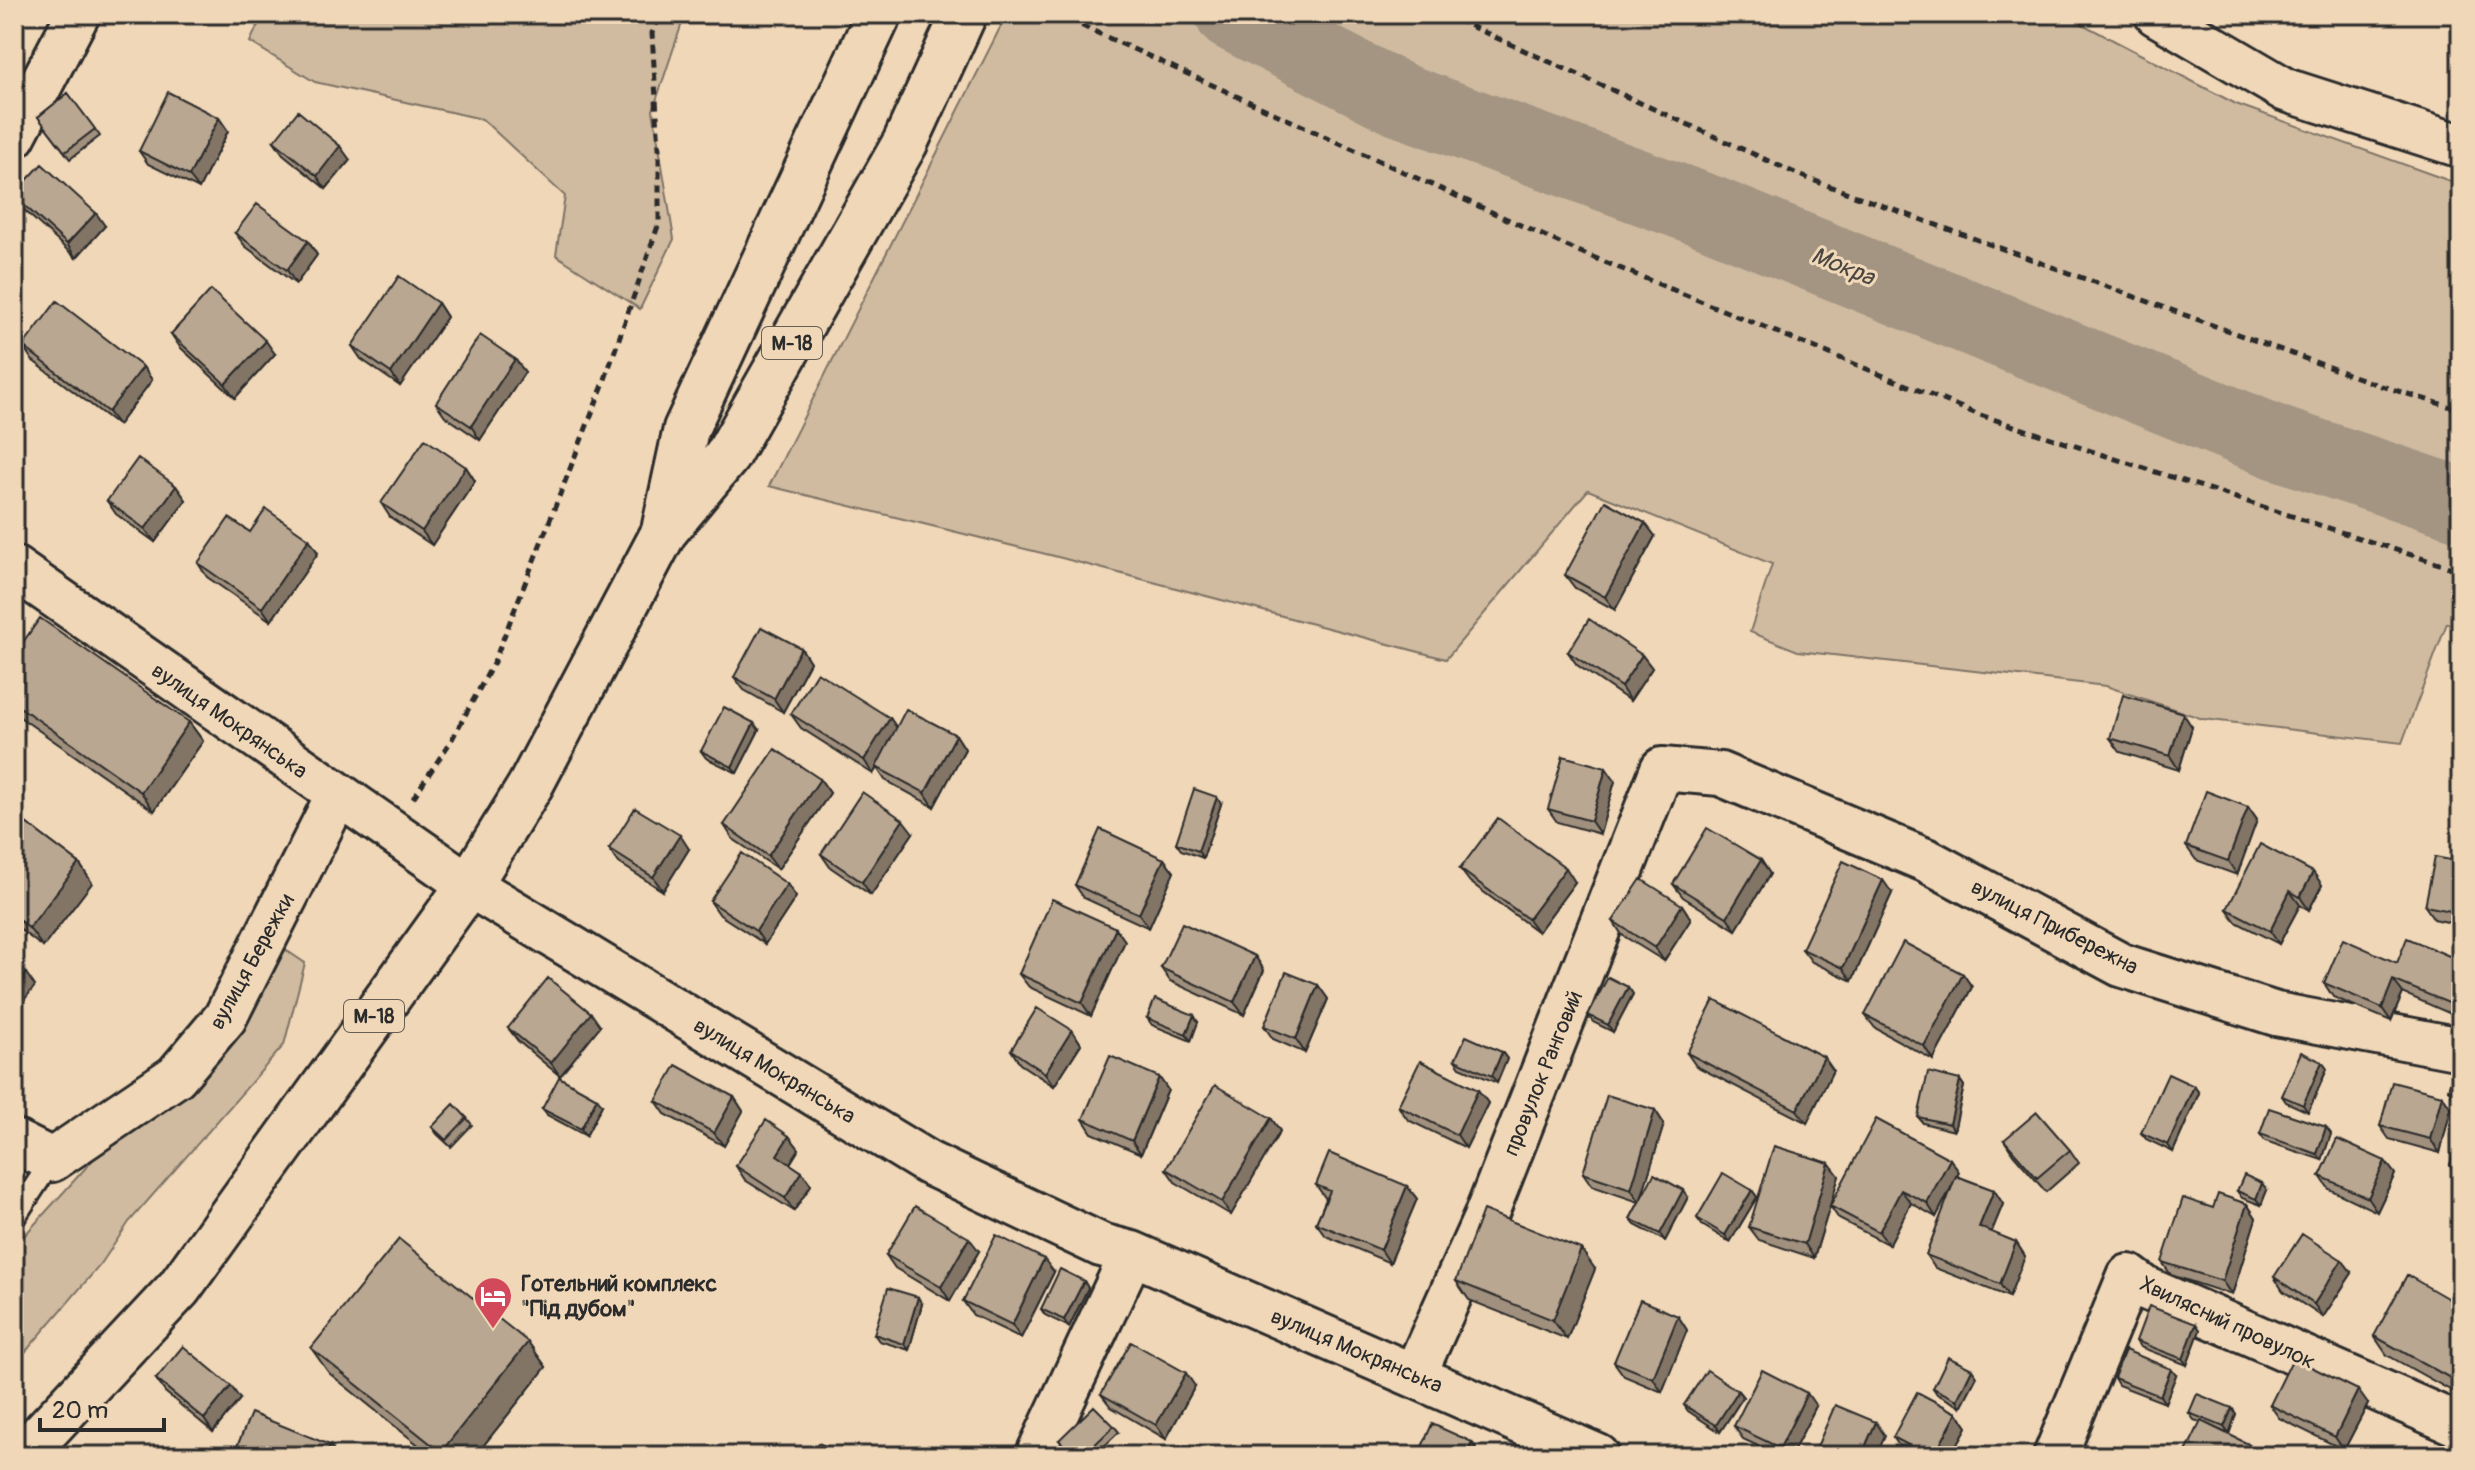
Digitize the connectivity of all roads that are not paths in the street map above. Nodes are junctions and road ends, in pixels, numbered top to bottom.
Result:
1 (78, 14) edge
2 (879, 14) edge
3 (964, 14) edge
4 (2156, 14) edge
5 (14, 136) edge
6 (2461, 146) edge
7 (664, 532) junction
8 (14, 568) edge
9 (1662, 769) joint
10 (337, 796) junction
11 (469, 885) junction
12 (2461, 1049) edge
13 (14, 1141) edge
14 (52, 1160) junction
15 (14, 1218) edge
16 (1132, 1253) junction
17 (1415, 1374) junction
18 (2461, 1426) edge
19 (22, 1456) edge
20 (1037, 1456) edge
21 (1598, 1456) edge
22 (2055, 1456) edge

1 - 5 street
2 - 7 highway, М-18
3 - 7 highway, М-18
4 - 6 street
7 - 11 highway, М-18
8 - 10 street, вулиця Мокрянська
9 - 12 street, вулиця Прибережна
9 - 17 street, провулок Ранговий
10 - 11 street, вулиця Мокрянська
10 - 14 street, вулиця Бережки
11 - 16 street, вулиця Мокрянська
11 - 19 highway, М-18
13 - 14 street
14 - 15 lane
16 - 17 street, вулиця Мокрянська
16 - 20 street
17 - 21 street, вулиця Мокрянська
18 - 22 street, Хвилясний провулок

